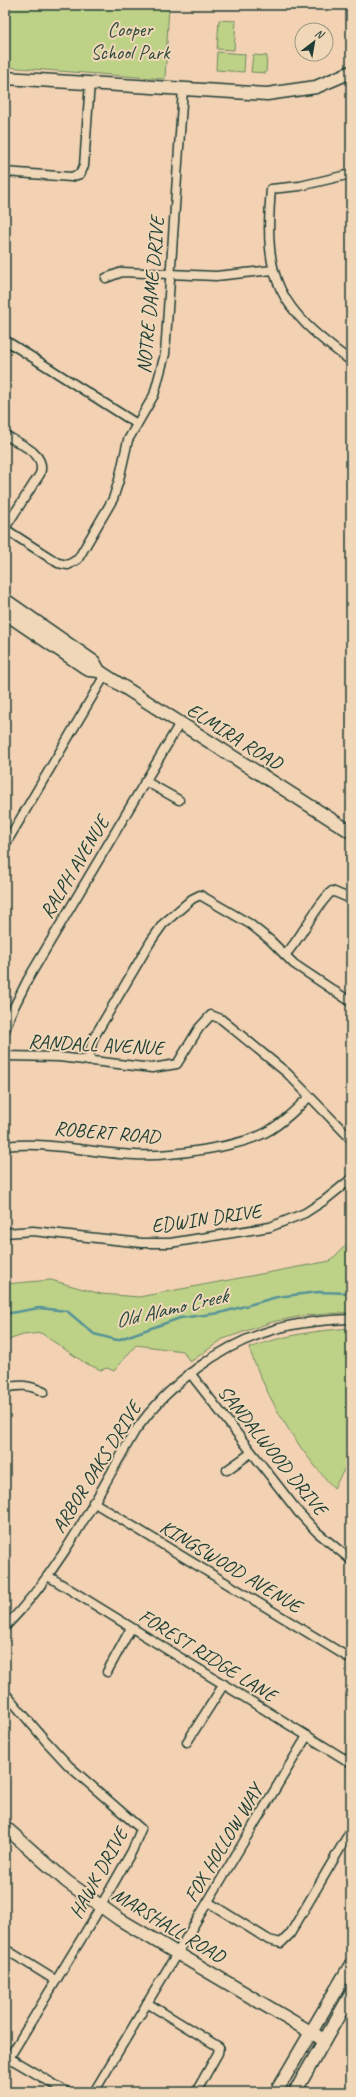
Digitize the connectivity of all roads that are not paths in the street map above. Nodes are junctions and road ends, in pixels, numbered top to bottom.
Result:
1 (351, 72) edge
2 (5, 78) edge
3 (90, 82) junction
4 (183, 89) junction
5 (5, 172) edge
6 (351, 174) edge
7 (273, 270) junction
8 (170, 274) junction
9 (106, 278) dead end
10 (5, 340) edge
11 (351, 361) edge
12 (137, 424) junction
13 (5, 435) edge
14 (5, 528) edge
15 (5, 600) edge
16 (5, 613) edge
17 (102, 673) junction
18 (180, 723) junction
19 (145, 781) junction
20 (179, 800) dead end
21 (351, 832) edge
22 (5, 845) edge
23 (351, 899) edge
24 (285, 955) junction
25 (351, 1002) edge
26 (5, 1031) edge
27 (5, 1056) edge
28 (88, 1061) junction
29 (309, 1097) junction
30 (351, 1139) edge
31 (5, 1146) edge
32 (351, 1179) edge
33 (5, 1233) edge
34 (351, 1319) edge
35 (190, 1374) junction
36 (5, 1388) edge
37 (44, 1392) dead end
38 (251, 1452) junction
39 (227, 1470) dead end
40 (93, 1502) junction
41 (351, 1560) edge
42 (48, 1576) junction
43 (5, 1627) edge
44 (131, 1628) junction
45 (351, 1659) edge
46 (107, 1672) dead end
47 (224, 1684) junction
48 (5, 1693) edge
49 (307, 1736) junction
50 (187, 1742) dead end
51 (351, 1763) edge
52 (5, 1826) edge
53 (351, 1830) edge
54 (208, 1902) junction
55 (100, 1906) junction
56 (5, 1949) edge
57 (176, 1954) junction
58 (351, 1964) edge
59 (55, 1980) junction
60 (351, 1994) edge
61 (147, 2003) junction
62 (311, 2032) junction
63 (324, 2040) junction
64 (7, 2057) edge
65 (67, 2092) edge
66 (94, 2092) edge
67 (196, 2092) edge
68 (276, 2092) edge
69 (295, 2092) edge

1 - 4 main road
2 - 3 main road
3 - 4 main road
3 - 5 street
4 - 8 street, NOTRE DAME DRIVE
6 - 7 street
7 - 8 street
7 - 11 street
8 - 9 street
8 - 12 street, NOTRE DAME DRIVE
10 - 12 street
12 - 14 street, NOTRE DAME DRIVE
13 - 14 street
15 - 17 main road, ELMIRA ROAD
16 - 17 main road, ELMIRA ROAD
17 - 18 main road, ELMIRA ROAD
17 - 22 street
18 - 19 street, RALPH AVENUE
18 - 21 main road, ELMIRA ROAD
19 - 20 street
19 - 26 street, RALPH AVENUE
23 - 24 street
24 - 25 street
24 - 28 street
27 - 28 street, RANDALL AVENUE
28 - 29 street, RANDALL AVENUE
29 - 30 street, RANDALL AVENUE
29 - 31 street, ROBERT ROAD
32 - 33 street, EDWIN DRIVE
34 - 35 street, ARBOR OAKS DRIVE
35 - 38 street, SANDALWOOD DRIVE
35 - 40 street, ARBOR OAKS DRIVE
36 - 37 street
38 - 39 street
38 - 41 street, SANDALWOOD DRIVE
40 - 42 street, ARBOR OAKS DRIVE
40 - 45 street, KINGSWOOD AVENUE
42 - 43 street, ARBOR OAKS DRIVE
42 - 44 street, FOREST RIDGE LANE
44 - 46 street
44 - 47 street, FOREST RIDGE LANE
47 - 49 street, FOREST RIDGE LANE
47 - 50 street
48 - 55 street, HAWK DRIVE
49 - 51 street, FOREST RIDGE LANE
49 - 54 street, FOX HOLLOW WAY
52 - 55 main road, MARSHALL ROAD
53 - 54 street
54 - 57 street, FOX HOLLOW WAY
55 - 57 main road, MARSHALL ROAD
55 - 59 street, HAWK DRIVE
56 - 59 street
57 - 61 street, FOX HOLLOW WAY
57 - 62 main road, MARSHALL ROAD
58 - 62 main road
59 - 64 street, HAWK DRIVE
60 - 63 main road
61 - 66 street, FOX HOLLOW WAY
61 - 67 street
62 - 63 main road, MARSHALL ROAD
62 - 68 main road
63 - 69 main road
64 - 65 street

